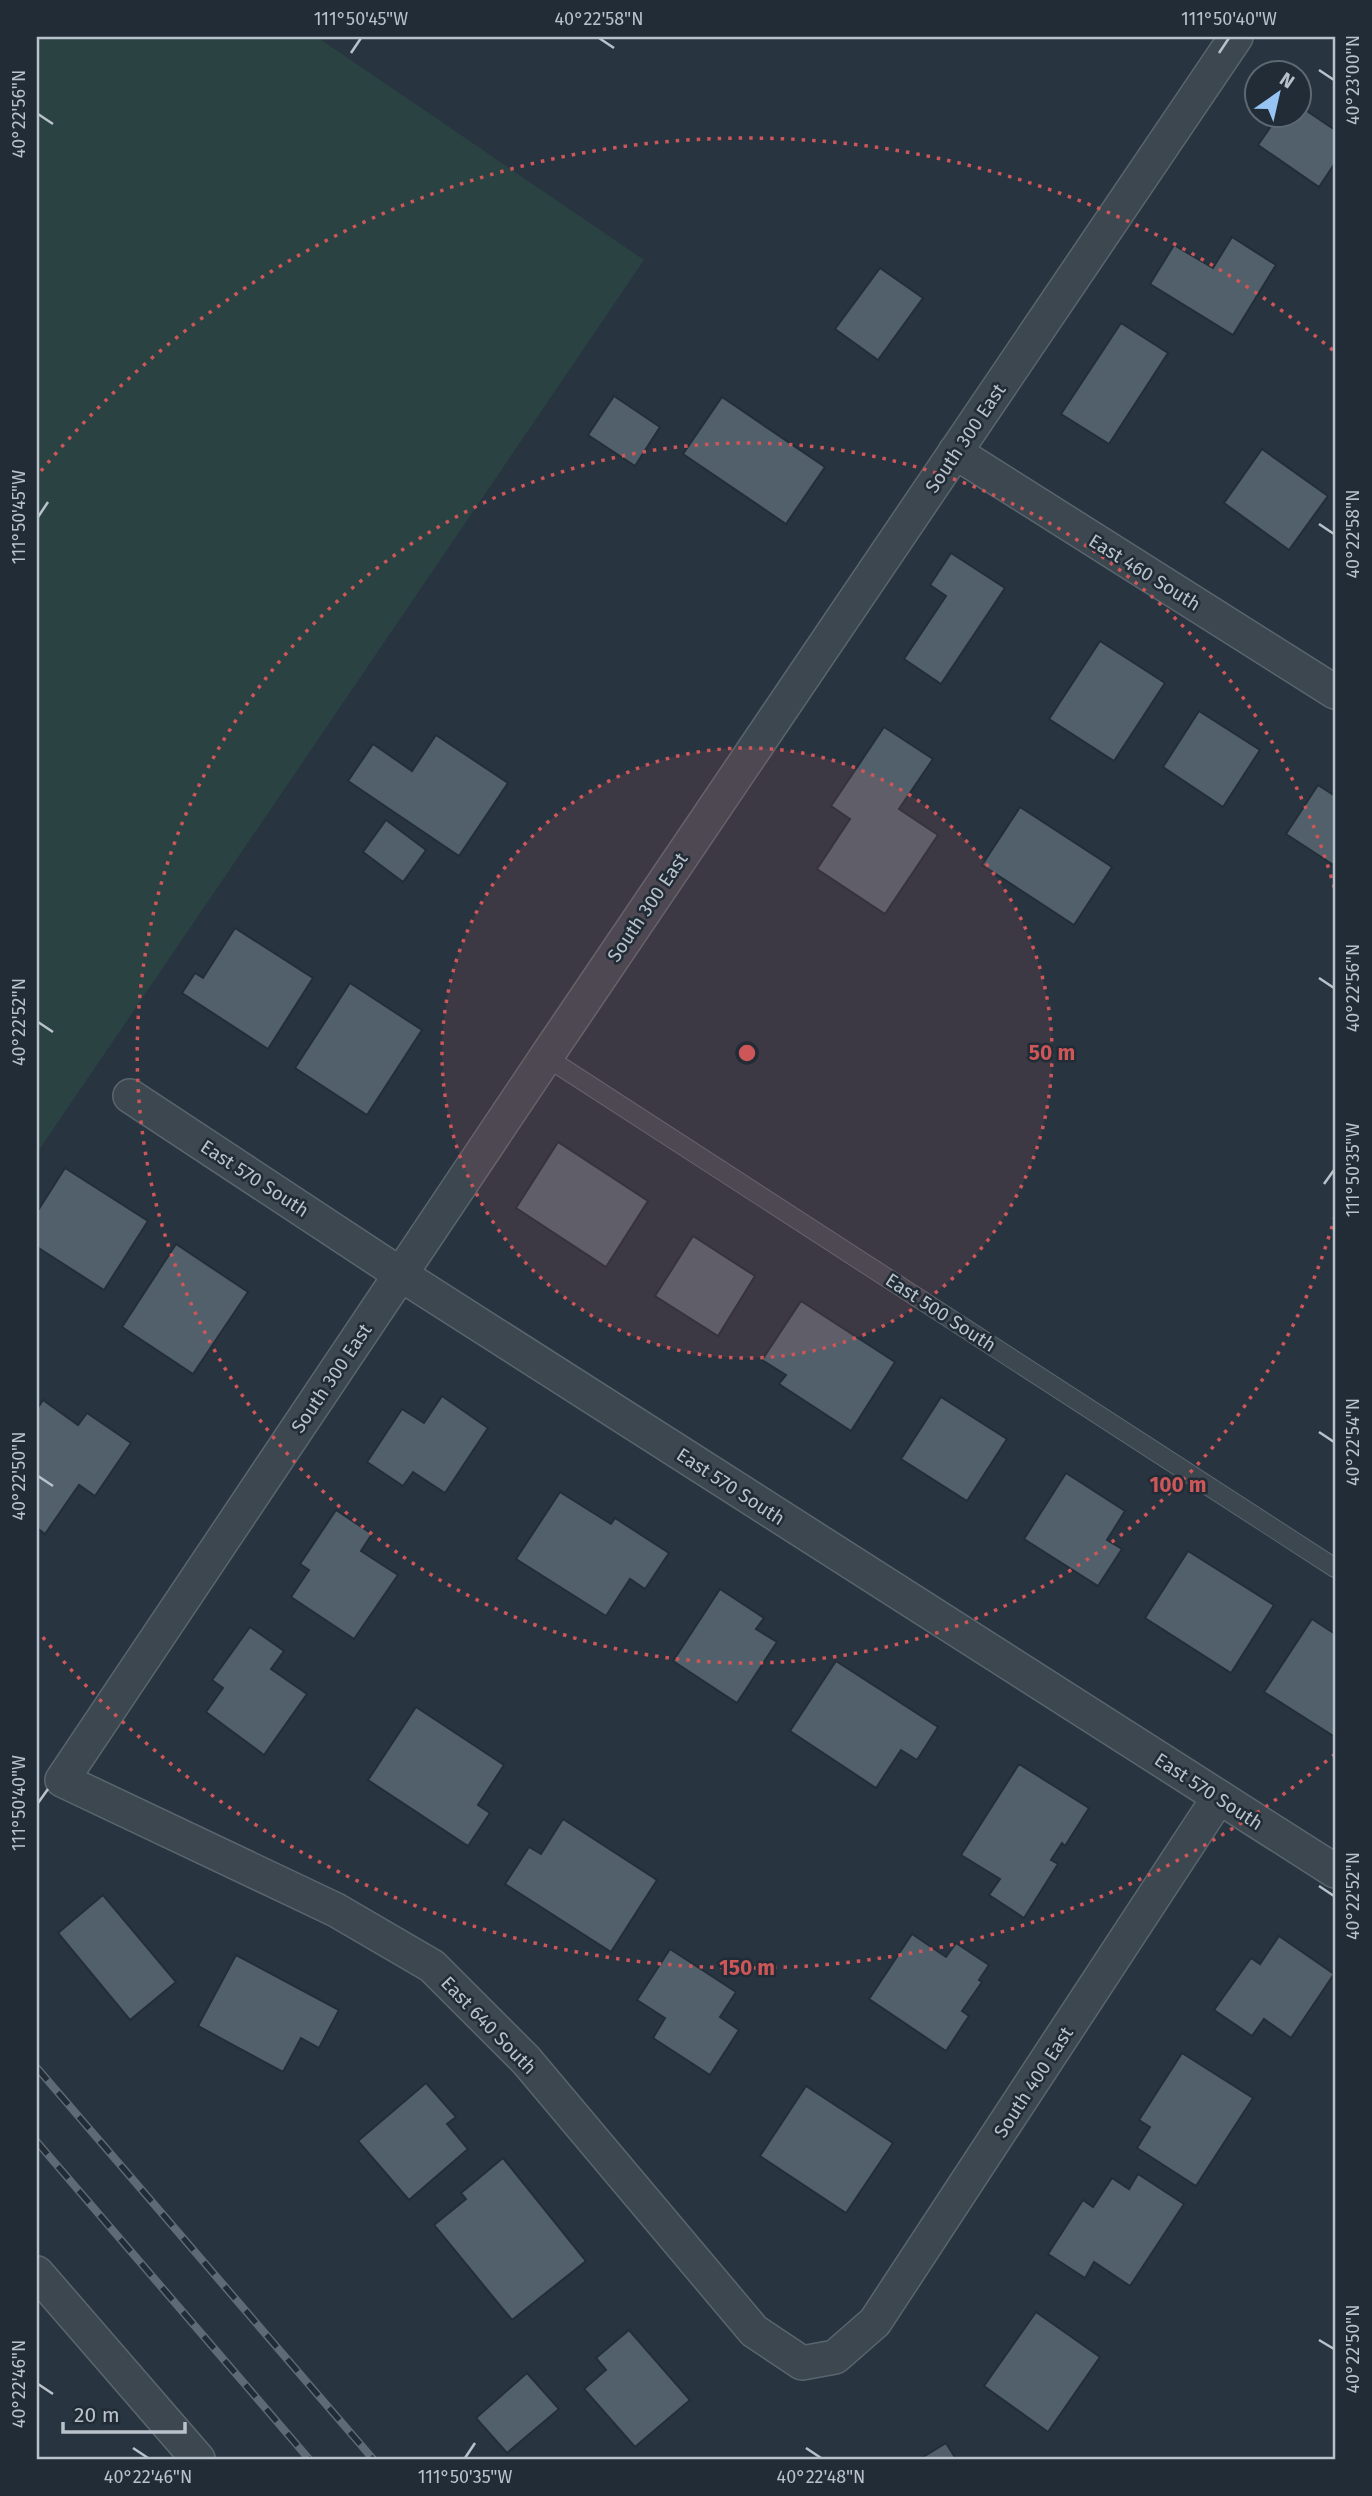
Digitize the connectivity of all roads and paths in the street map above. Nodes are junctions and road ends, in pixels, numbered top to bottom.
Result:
1 (1236, 37) edge
2 (955, 452) junction
3 (1335, 692) edge
4 (546, 1056) junction
5 (130, 1096) dead end
6 (400, 1274) junction
7 (1335, 1568) edge
8 (62, 1780) joint
9 (1219, 1797) junction
10 (1335, 1871) edge
11 (37, 2273) edge
12 (835, 2357) joint
13 (198, 2459) edge

1 - 2 street, South 300 East
2 - 3 street, East 460 South
2 - 4 street, South 300 East
4 - 6 street, South 300 East
4 - 7 lane, East 500 South
5 - 6 street, East 570 South
6 - 8 street, South 300 East
6 - 9 street, East 570 South
8 - 12 street, East 640 South
9 - 10 street, East 570 South
9 - 12 street, South 400 East
11 - 13 street

